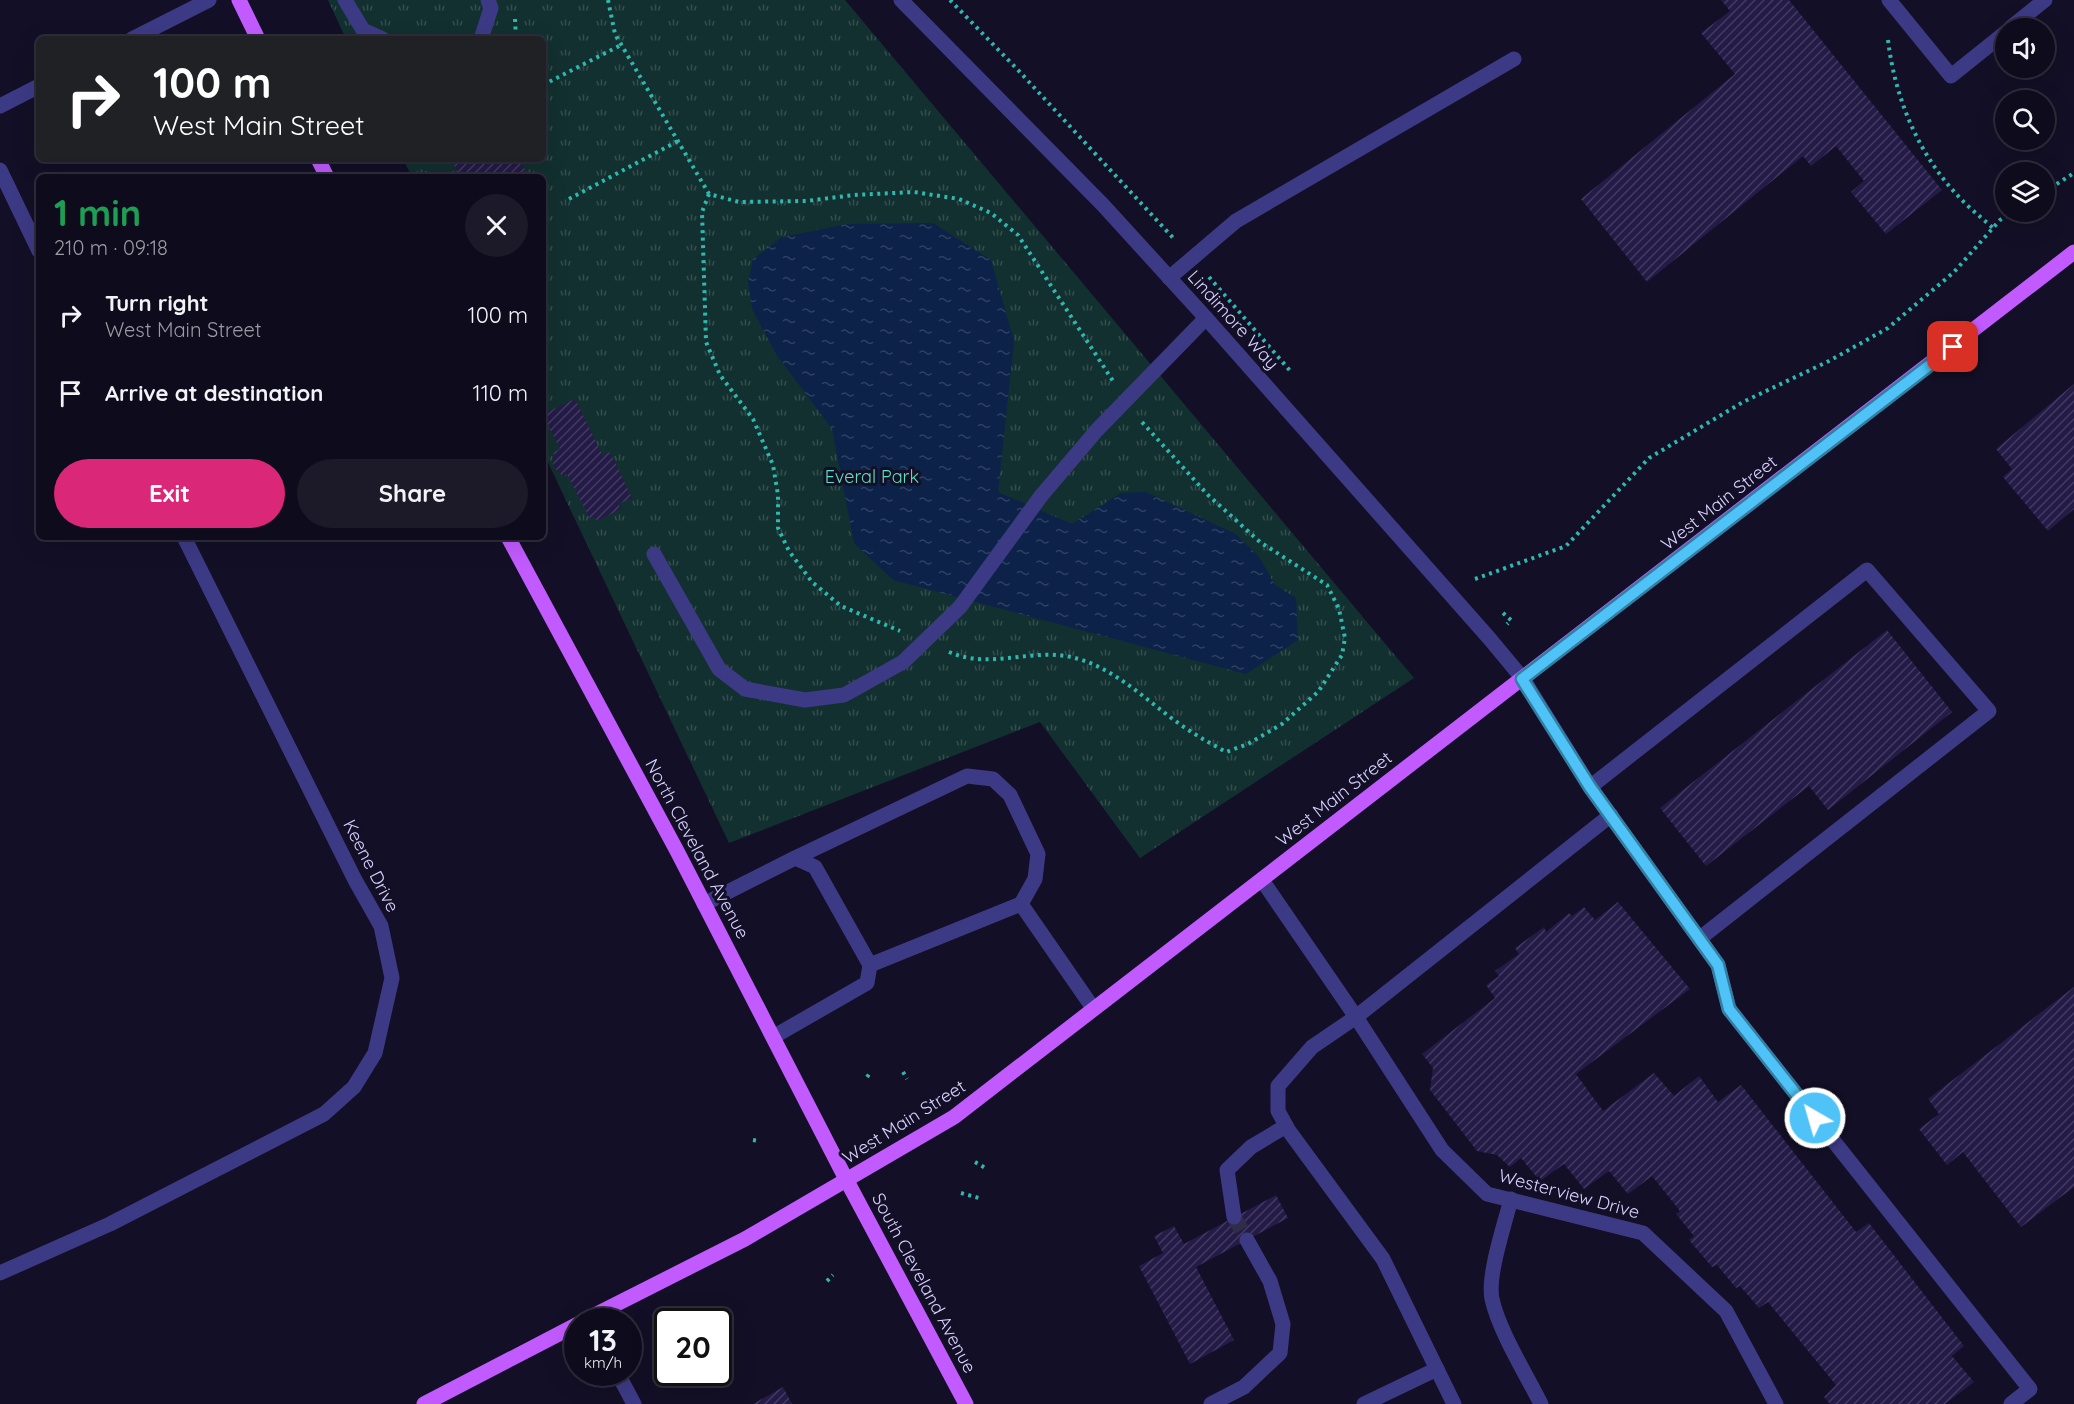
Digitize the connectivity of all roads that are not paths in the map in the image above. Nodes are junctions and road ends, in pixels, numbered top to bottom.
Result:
1 (209, 0) edge
2 (239, 0) edge
3 (345, 0) edge
4 (488, 0) edge
5 (902, 0) edge
6 (1889, 0) edge
7 (2045, 0) edge
8 (2022, 18) edge
9 (138, 36) edge
10 (257, 36) edge
11 (376, 36) edge
12 (482, 36) edge
13 (1995, 41) edge
14 (1514, 59) dead end
15 (36, 88) edge
16 (0, 106) edge
17 (0, 170) edge
18 (36, 244) edge
19 (2074, 252) edge
20 (1169, 278) junction
21 (1206, 318) junction
22 (185, 540) edge
23 (510, 540) edge
24 (654, 554) dead end
25 (1522, 679) junction
26 (1590, 787) junction
27 (1611, 815) junction
28 (795, 858) junction
29 (1262, 880) junction
30 (704, 904) junction
31 (1021, 904) junction
32 (1699, 939) junction
33 (870, 965) junction
34 (1093, 1008) junction
35 (1356, 1017) junction
36 (772, 1037) junction
37 (1286, 1126) junction
38 (847, 1181) junction
39 (1511, 1199) junction
40 (1234, 1217) tunnel mouth
41 (1247, 1240) tunnel mouth
42 (0, 1273) edge
43 (610, 1308) edge
44 (564, 1331) edge
45 (1437, 1369) junction
46 (624, 1386) edge
47 (424, 1404) edge
48 (634, 1404) edge
49 (966, 1404) edge
50 (1211, 1404) edge
51 (1364, 1404) edge
52 (1454, 1404) edge
53 (1541, 1404) edge
54 (1776, 1404) edge
55 (2011, 1404) edge

1 - 9 street
2 - 10 main road
3 - 11 street
4 - 12 street
5 - 20 street, Lindimore Way
6 - 13 street
7 - 8 street
14 - 20 street
15 - 16 street
17 - 18 street
19 - 25 main road, West Main Street
20 - 21 street, Lindimore Way
21 - 24 street
21 - 25 street, Lindimore Way
22 - 42 street, Keene Drive
23 - 30 main road, North Cleveland Avenue
25 - 26 street, Lindimore Way
25 - 29 main road, West Main Street
26 - 27 street, Lindimore Way
26 - 32 street
27 - 32 street, Lindimore Way
27 - 35 street
28 - 30 street
28 - 31 street
28 - 33 street
29 - 34 main road, West Main Street
29 - 35 street, Westerview Drive
30 - 36 main road, North Cleveland Avenue
31 - 33 street
31 - 34 street
32 - 55 street, Lindimore Way
33 - 36 street
34 - 38 main road, West Main Street
35 - 37 street
35 - 39 street, Westerview Drive
36 - 38 main road, North Cleveland Avenue
37 - 40 street
37 - 45 street
38 - 43 main road, West Main Street
38 - 49 main road, South Cleveland Avenue
39 - 53 street
39 - 54 street, Westerview Drive
41 - 50 street
44 - 47 main road, West Main Street
45 - 51 street
45 - 52 street
46 - 48 street

